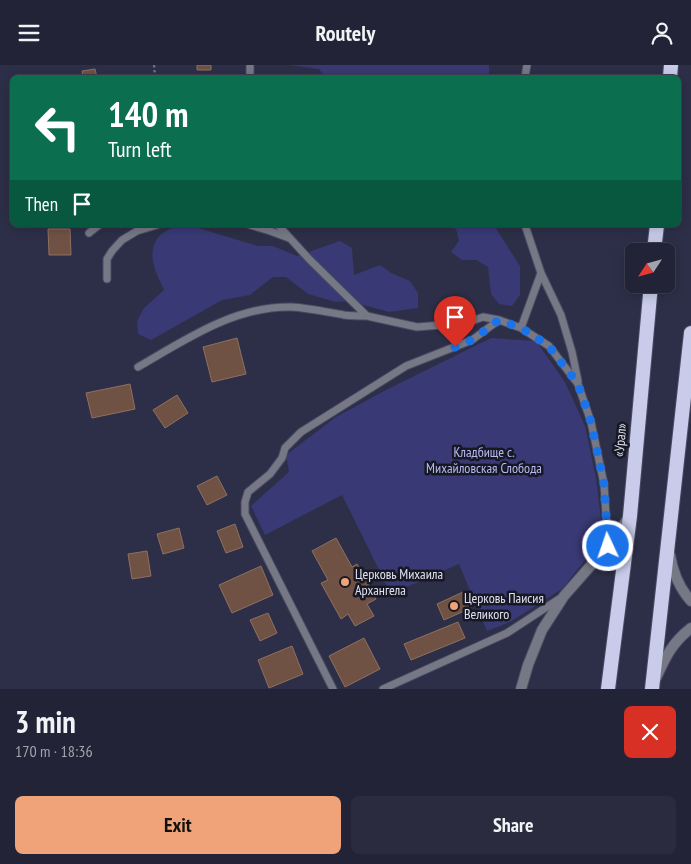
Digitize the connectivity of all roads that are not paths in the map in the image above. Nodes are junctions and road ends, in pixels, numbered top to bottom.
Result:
1 (96, 227) edge
2 (150, 227) edge
3 (257, 227) edge
4 (280, 227) edge
5 (526, 227) edge
6 (657, 227) edge
7 (88, 233) dead end
8 (292, 239) junction
9 (655, 243) edge
10 (541, 273) junction
11 (107, 279) dead end
12 (650, 293) edge
13 (367, 316) junction
14 (499, 320) junction
15 (521, 328) junction
16 (691, 333) edge
17 (138, 367) dead end
18 (578, 384) junction
19 (630, 516) junction
20 (668, 544) junction
21 (608, 546) junction
22 (564, 596) junction
23 (691, 601) edge
24 (691, 628) edge
25 (653, 687) edge
26 (333, 689) edge
27 (383, 689) edge
28 (522, 689) edge
29 (608, 689) edge

1 - 7 lane
2 - 11 lane
3 - 8 lane
4 - 8 lane
5 - 10 lane
6 - 9 highway
8 - 13 lane
10 - 15 lane
10 - 18 lane
12 - 19 highway, «Урал»
13 - 14 lane
13 - 17 lane
14 - 15 lane
14 - 26 lane
15 - 18 lane
16 - 20 highway
18 - 21 lane
19 - 21 street
19 - 29 highway, «Урал»
20 - 23 street
20 - 25 highway
21 - 22 street
22 - 27 lane
22 - 28 street
24 - 25 street

